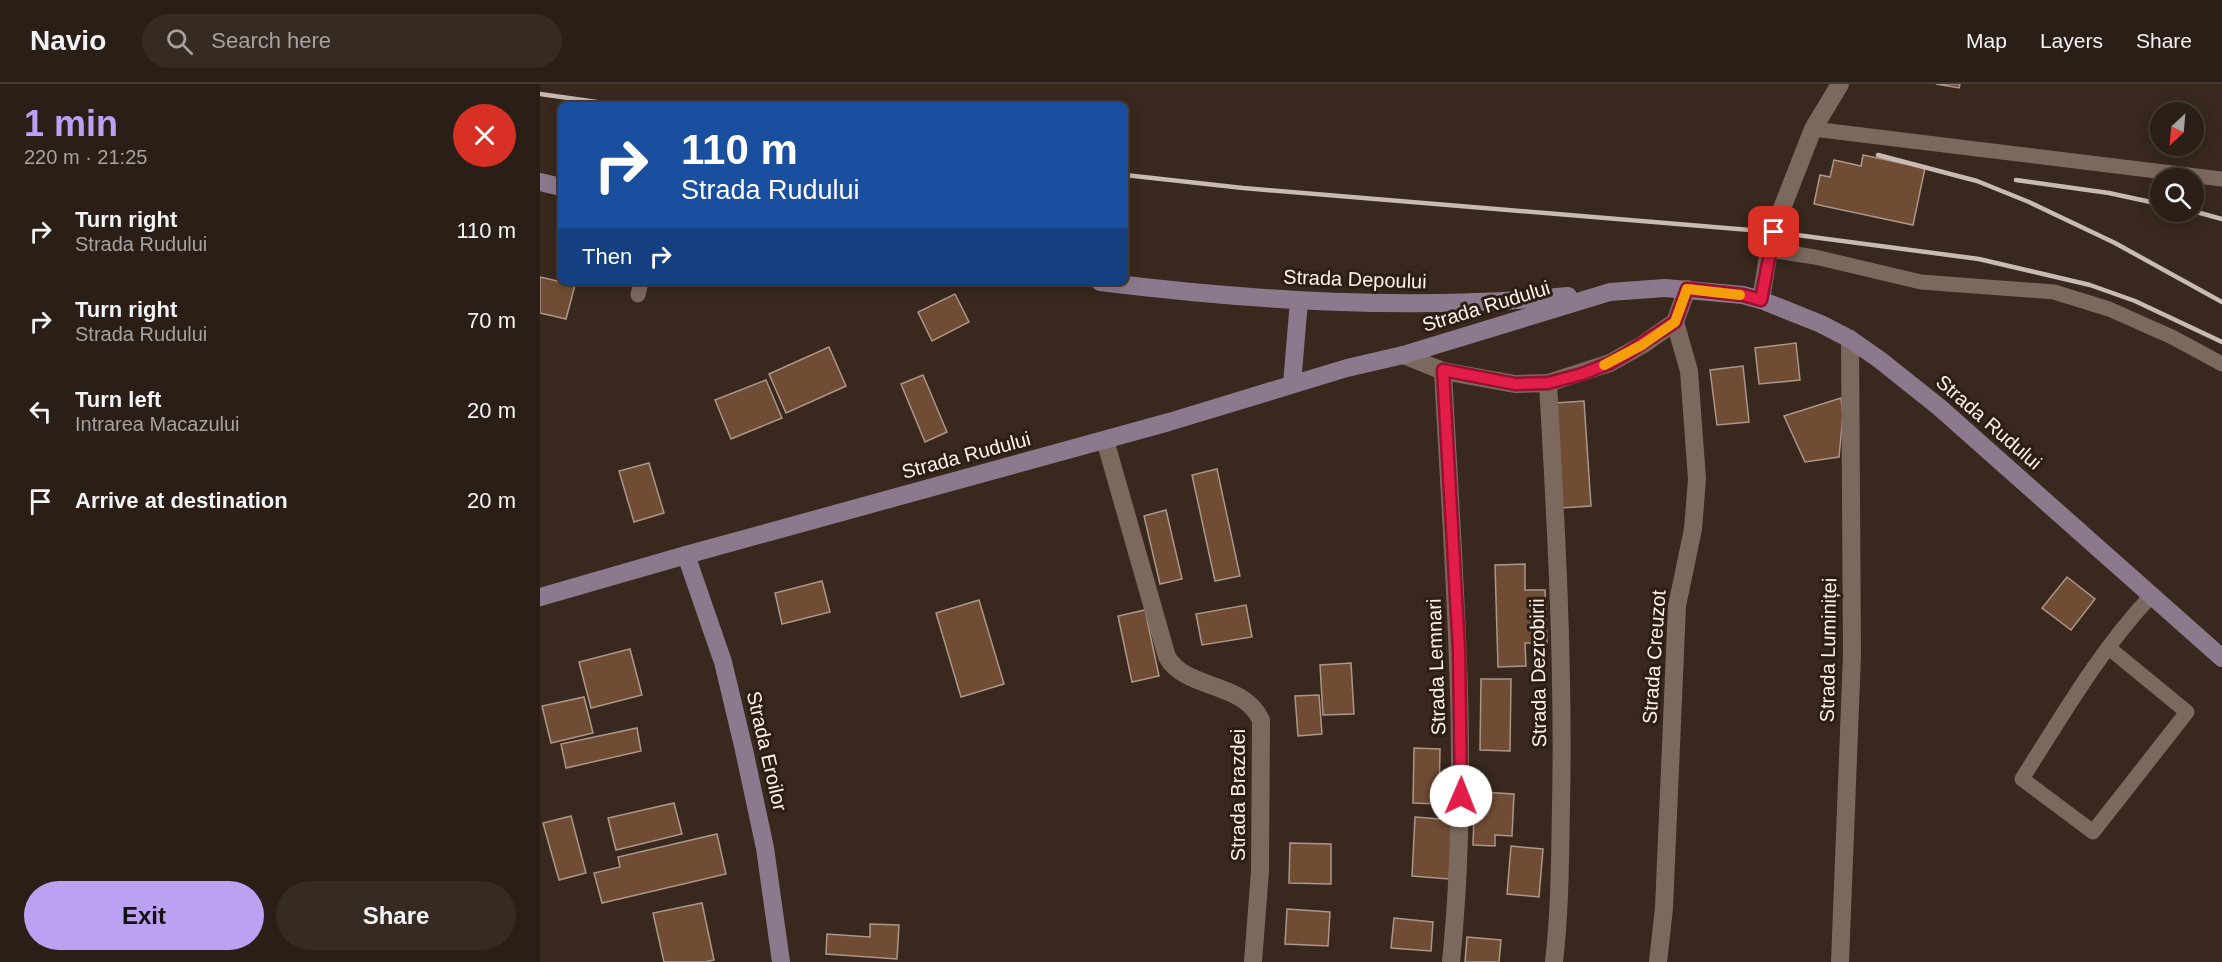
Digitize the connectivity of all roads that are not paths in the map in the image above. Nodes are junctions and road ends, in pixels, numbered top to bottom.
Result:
1 (1840, 84) edge
2 (1813, 129) junction
3 (2222, 179) edge
4 (540, 182) edge
5 (558, 186) edge
6 (1769, 250) junction
7 (1124, 285) edge
8 (1687, 289) junction
9 (1610, 292) junction
10 (1761, 300) junction
11 (1299, 301) junction
12 (1675, 322) junction
13 (1850, 339) junction
14 (1403, 355) junction
15 (2222, 364) edge
16 (1443, 370) junction
17 (1548, 383) junction
18 (1292, 384) junction
19 (1105, 440) junction
20 (686, 555) junction
21 (2151, 596) junction
22 (540, 597) edge
23 (2109, 648) junction
24 (2222, 658) edge
25 (781, 962) edge
26 (1253, 962) edge
27 (1451, 962) edge
28 (1554, 962) edge
29 (1658, 962) edge
30 (1840, 962) edge

1 - 2 street
2 - 3 lane
2 - 6 street
4 - 5 main road
6 - 10 street
6 - 15 lane
7 - 11 main road, Strada Depoului
8 - 9 main road, Strada Rudului
8 - 10 main road, Strada Rudului
8 - 12 street
9 - 11 main road, Strada Depoului
9 - 14 main road, Strada Rudului
10 - 13 main road, Strada Rudului
11 - 18 main road
12 - 17 street, Strada Rudului
12 - 29 street, Strada Creuzot
13 - 21 main road, Strada Rudului
13 - 30 street, Strada Luminiței
14 - 16 street, Strada Rudului
14 - 18 main road, Strada Rudului
16 - 17 street, Strada Rudului
16 - 27 street, Strada Lemnari
17 - 28 street, Strada Dezrobirii
18 - 19 main road, Strada Rudului
19 - 20 main road, Strada Rudului
19 - 26 street, Strada Brazdei
20 - 22 main road, Strada Rudului
20 - 25 main road, Strada Eroilor
21 - 23 lane
21 - 24 main road, Strada Rudului
23 - 23 lane

